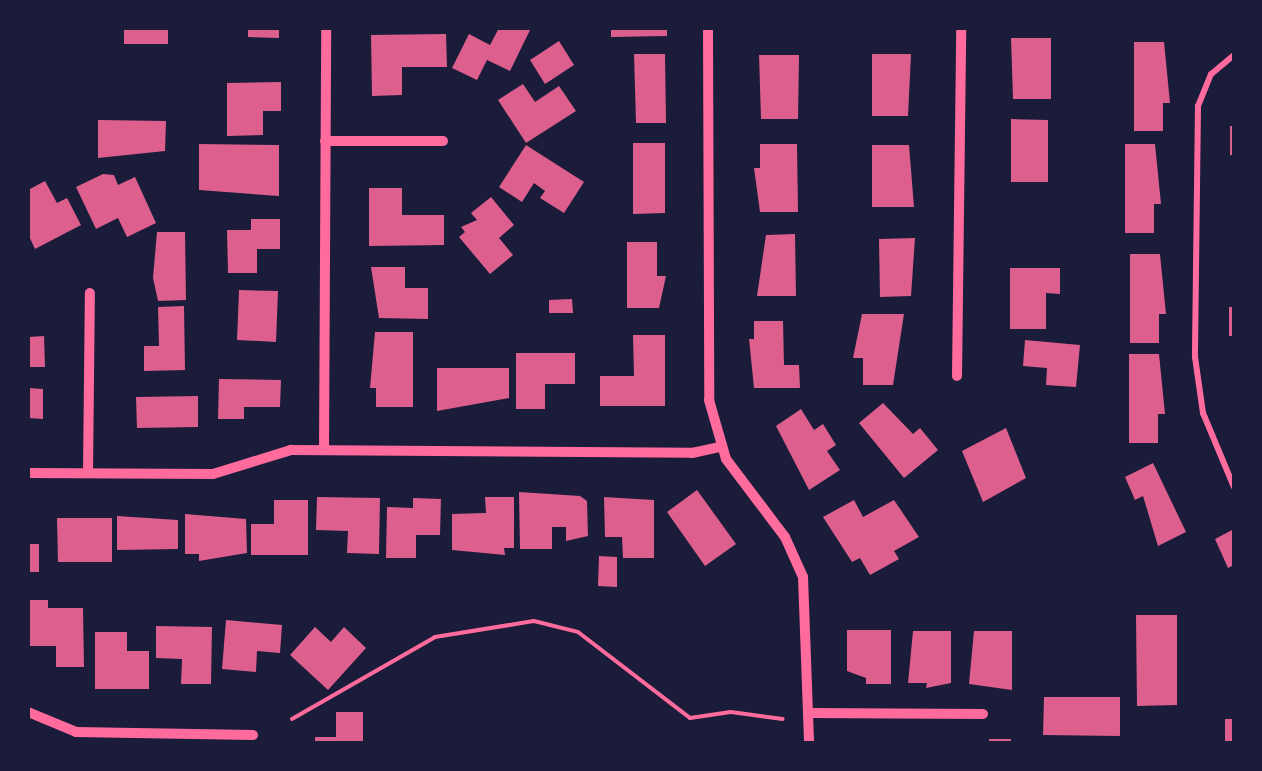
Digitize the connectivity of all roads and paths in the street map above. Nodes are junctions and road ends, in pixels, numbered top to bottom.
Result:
1 (326, 28) edge
2 (708, 28) edge
3 (961, 28) edge
4 (1234, 55) edge
5 (325, 140) junction
6 (443, 141) dead end
7 (90, 293) dead end
8 (956, 376) dead end
9 (720, 447) junction
10 (324, 450) junction
11 (28, 472) edge
12 (88, 473) junction
13 (1234, 487) edge
14 (28, 712) edge
15 (810, 713) junction
16 (984, 714) dead end
17 (292, 719) dead end
18 (783, 719) dead end
19 (253, 734) dead end
20 (810, 744) edge

1 - 5 street
2 - 9 street
3 - 8 street
4 - 13 lane
5 - 6 street
5 - 10 street
7 - 12 street
9 - 10 street
9 - 15 street
10 - 12 street
11 - 12 street
14 - 19 street
15 - 16 street
15 - 20 street
17 - 18 path

